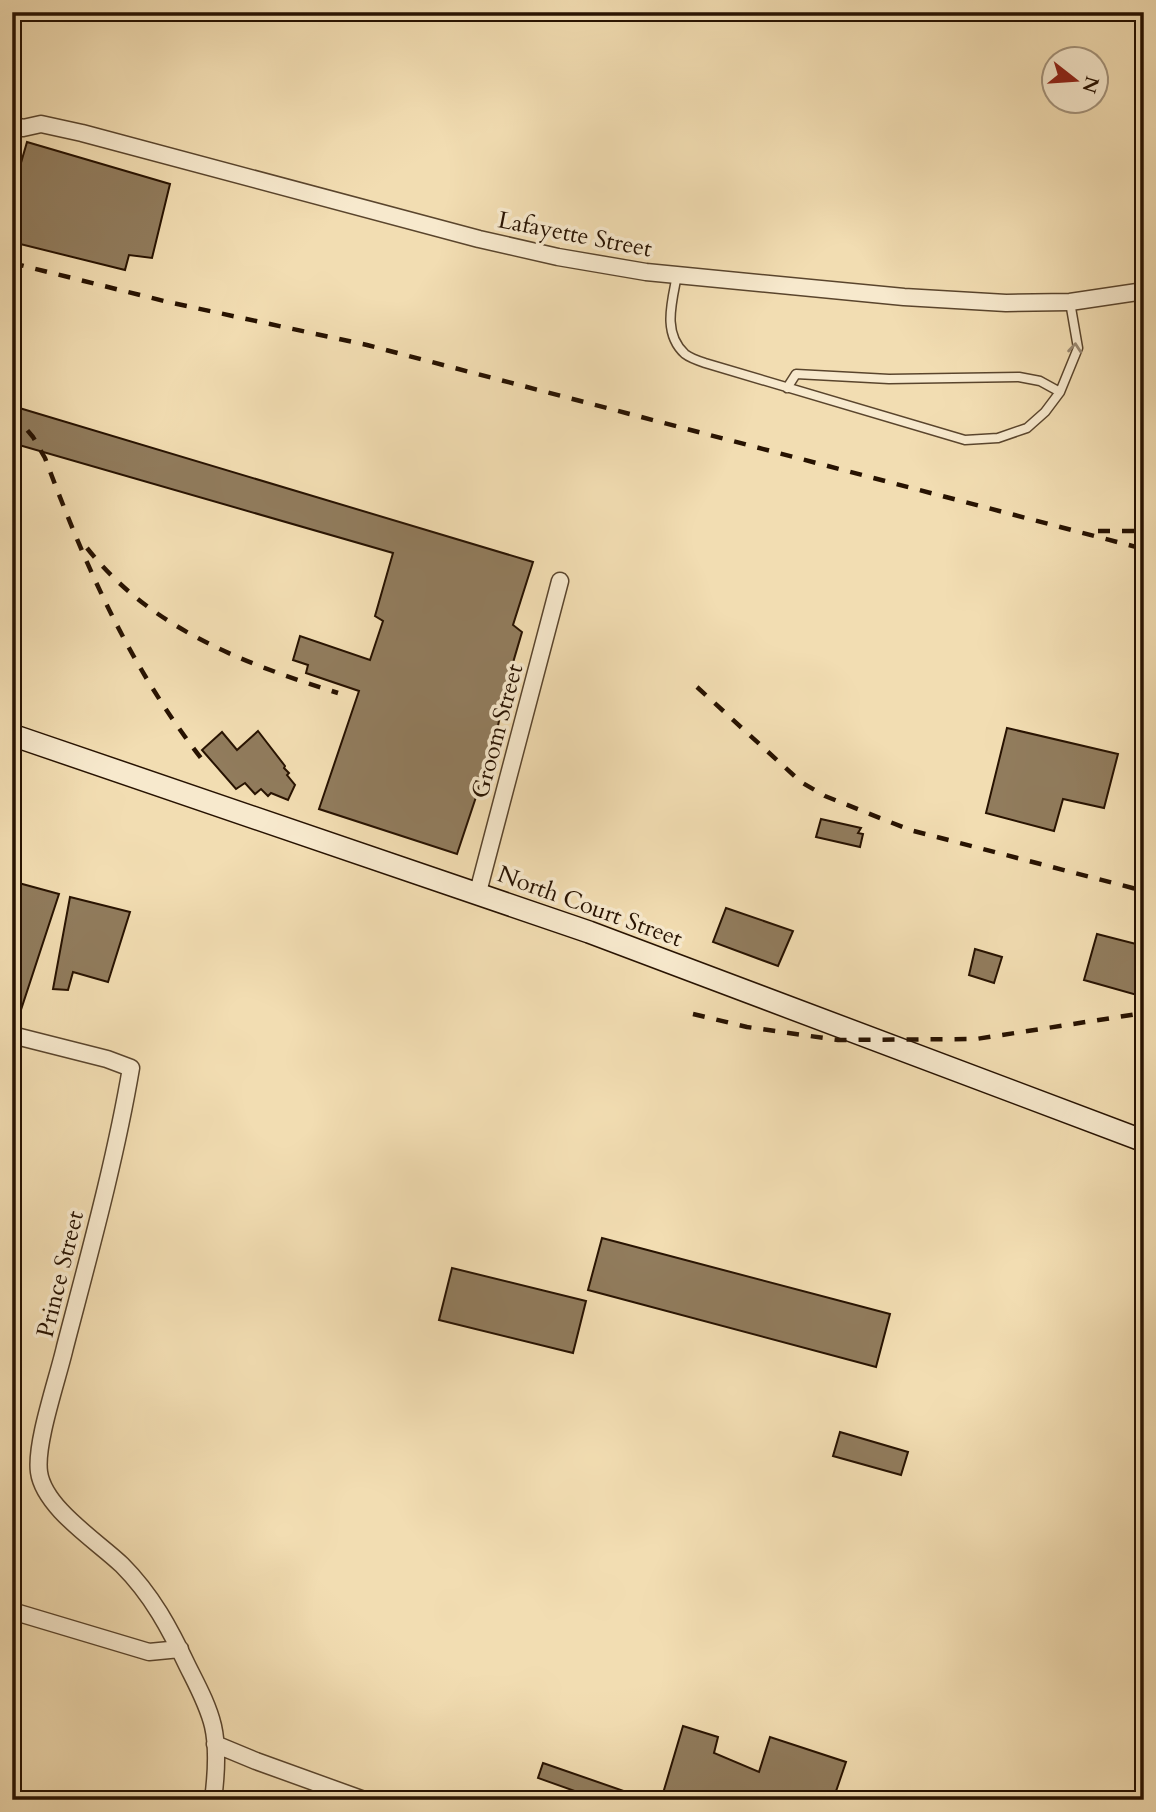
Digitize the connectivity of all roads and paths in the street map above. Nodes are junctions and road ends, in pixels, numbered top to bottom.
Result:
1 (16, 131) edge
2 (677, 275) junction
3 (1144, 291) edge
4 (1070, 302) junction
5 (787, 388) junction
6 (1060, 392) junction
7 (560, 581) dead end
8 (12, 735) edge
9 (478, 892) junction
10 (12, 1035) edge
11 (1144, 1141) edge
12 (12, 1611) edge
13 (180, 1650) junction
14 (215, 1744) junction
15 (213, 1800) edge
16 (364, 1800) edge

1 - 2 street, Lafayette Street
2 - 4 street, Lafayette Street
2 - 5 lane
3 - 4 street, Lafayette Street
6 -> 4 lane
5 - 6 lane
5 - 6 lane
7 - 9 street, Groom Street
8 - 9 main road, North Court Street
9 - 11 main road, North Court Street
10 - 13 street, Prince Street
12 - 13 street
13 - 14 street, Prince Street
14 - 15 street, Prince Street
14 - 16 street

